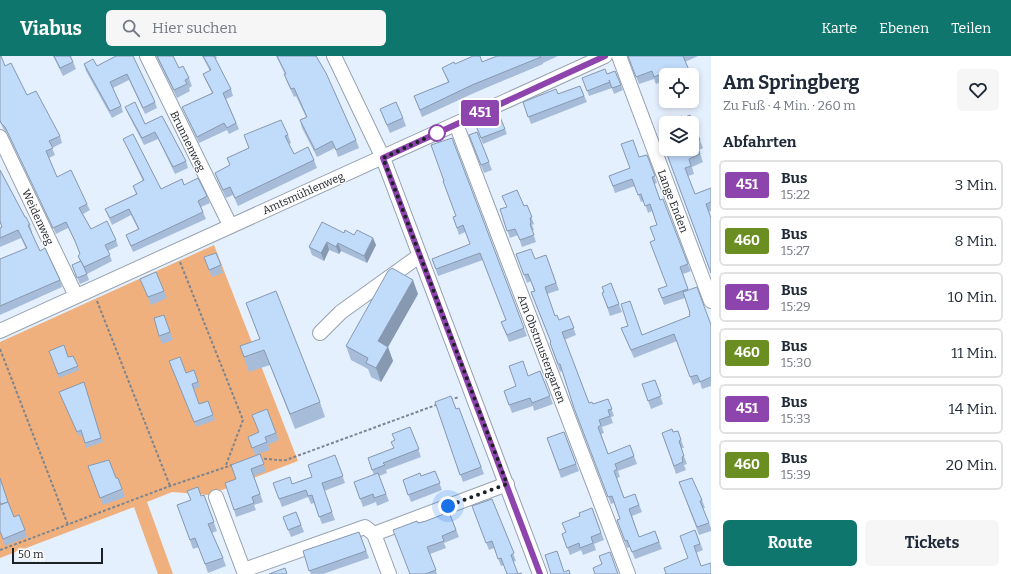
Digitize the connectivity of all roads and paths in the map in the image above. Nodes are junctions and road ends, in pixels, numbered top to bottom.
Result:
1 (147, 56) edge
2 (334, 56) edge
3 (606, 56) edge
4 (619, 56) edge
5 (456, 124) junction
6 (0, 137) edge
7 (383, 158) junction
8 (230, 225) junction
9 (176, 250) junction
10 (419, 256) junction
11 (92, 289) junction
12 (76, 296) junction
13 (711, 301) edge
14 (0, 331) edge
15 (320, 333) dead end
16 (0, 350) edge
17 (471, 392) junction
18 (449, 400) edge
19 (442, 403) edge
20 (258, 459) edge
21 (238, 463) edge
22 (226, 466) junction
23 (507, 484) junction
24 (170, 486) junction
25 (216, 497) dead end
26 (68, 525) junction
27 (374, 534) junction
28 (0, 550) edge
29 (244, 572) edge
30 (389, 574) edge
31 (540, 574) edge
32 (628, 574) edge

1 - 8 street, Brunnenweg
2 - 7 street
3 - 5 street, Amtsmühlenweg
4 - 13 street, Lange Enden
5 - 7 street, Amtsmühlenweg
5 - 32 street, Am Obstmustergarten
6 - 12 street, Weidenweg
7 - 8 street, Amtsmühlenweg
7 - 10 street
8 - 9 street, Amtsmühlenweg
9 - 11 street, Amtsmühlenweg
9 - 22 path
10 - 15 street
10 - 17 street
11 - 12 street, Amtsmühlenweg
11 - 24 path
12 - 14 street, Amtsmühlenweg
16 - 26 path
17 - 18 path
17 - 23 street
19 - 20 path
21 - 22 path
22 - 24 path
23 - 27 street
23 - 31 street
24 - 26 path
25 - 29 street
26 - 28 path
27 - 29 street
27 - 30 street

